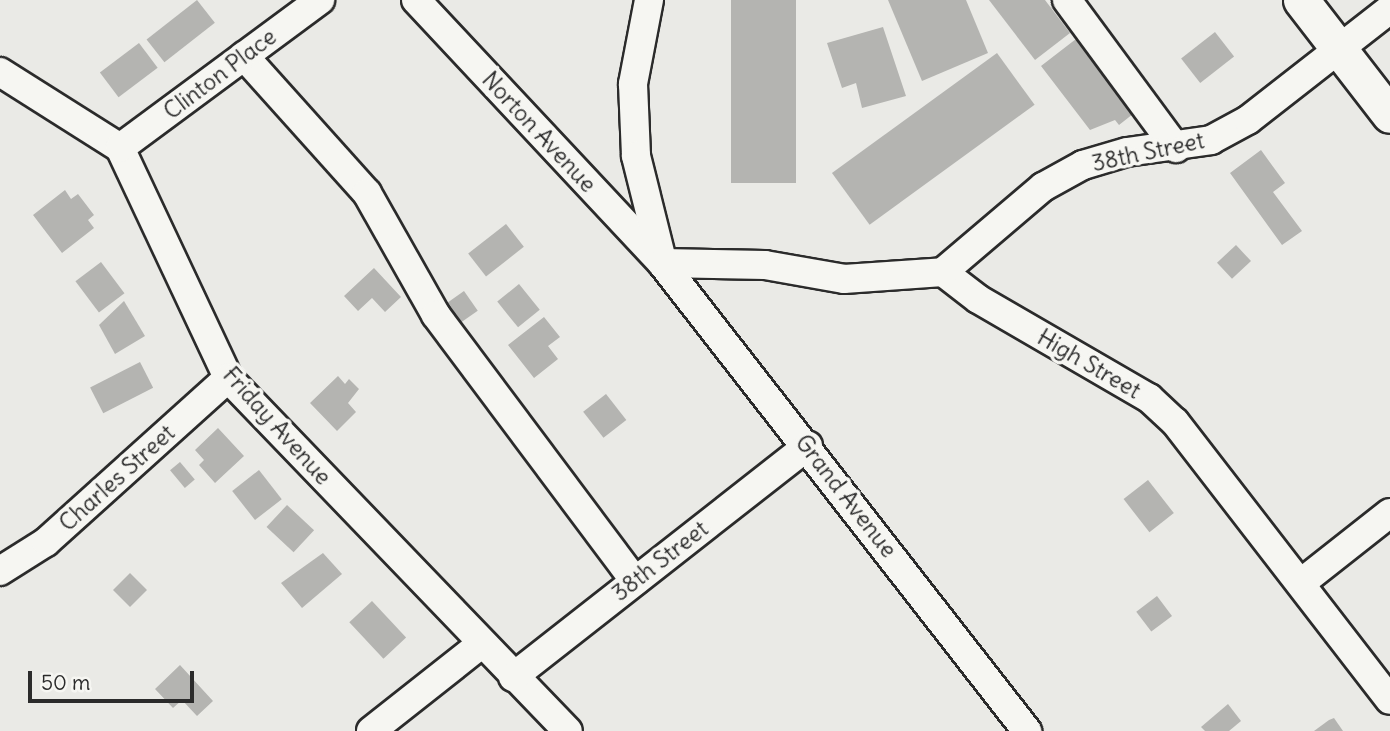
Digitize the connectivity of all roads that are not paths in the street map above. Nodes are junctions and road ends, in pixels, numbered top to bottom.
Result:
1 (320, 0) edge
2 (416, 0) edge
3 (649, 0) edge
4 (1067, 0) edge
5 (1301, 0) edge
6 (1390, 9) edge
7 (1339, 50) junction
8 (244, 56) junction
9 (0, 72) edge
10 (1390, 115) edge
11 (120, 148) junction
12 (1176, 148) junction
13 (662, 263) junction
14 (943, 272) junction
15 (228, 378) junction
16 (808, 446) junction
17 (1390, 513) edge
18 (0, 571) edge
19 (635, 581) junction
20 (1301, 583) junction
21 (480, 645) junction
22 (513, 677) junction
23 (1390, 700) edge
24 (371, 731) edge
25 (568, 731) edge
26 (1027, 731) edge

1 - 8 street, Clinton Place
2 - 13 street, Norton Avenue
3 - 13 street
4 - 12 street
5 - 7 main road
6 - 7 street, 38th Street
7 - 10 main road
7 - 12 street, 38th Street
8 - 11 street, Clinton Place
8 - 19 street
9 - 11 street
11 - 15 street, Friday Avenue
12 - 14 street, 38th Street
13 - 14 street
13 - 16 street, Grand Avenue
14 - 20 street, High Street
15 - 18 street, Charles Street
15 - 21 street, Friday Avenue
16 - 19 street, 38th Street
16 - 26 street, Grand Avenue
17 - 20 street
19 - 22 street, 38th Street
20 - 23 street, High Street
21 - 22 street, Friday Avenue
21 - 24 street
22 - 25 street, Friday Avenue

